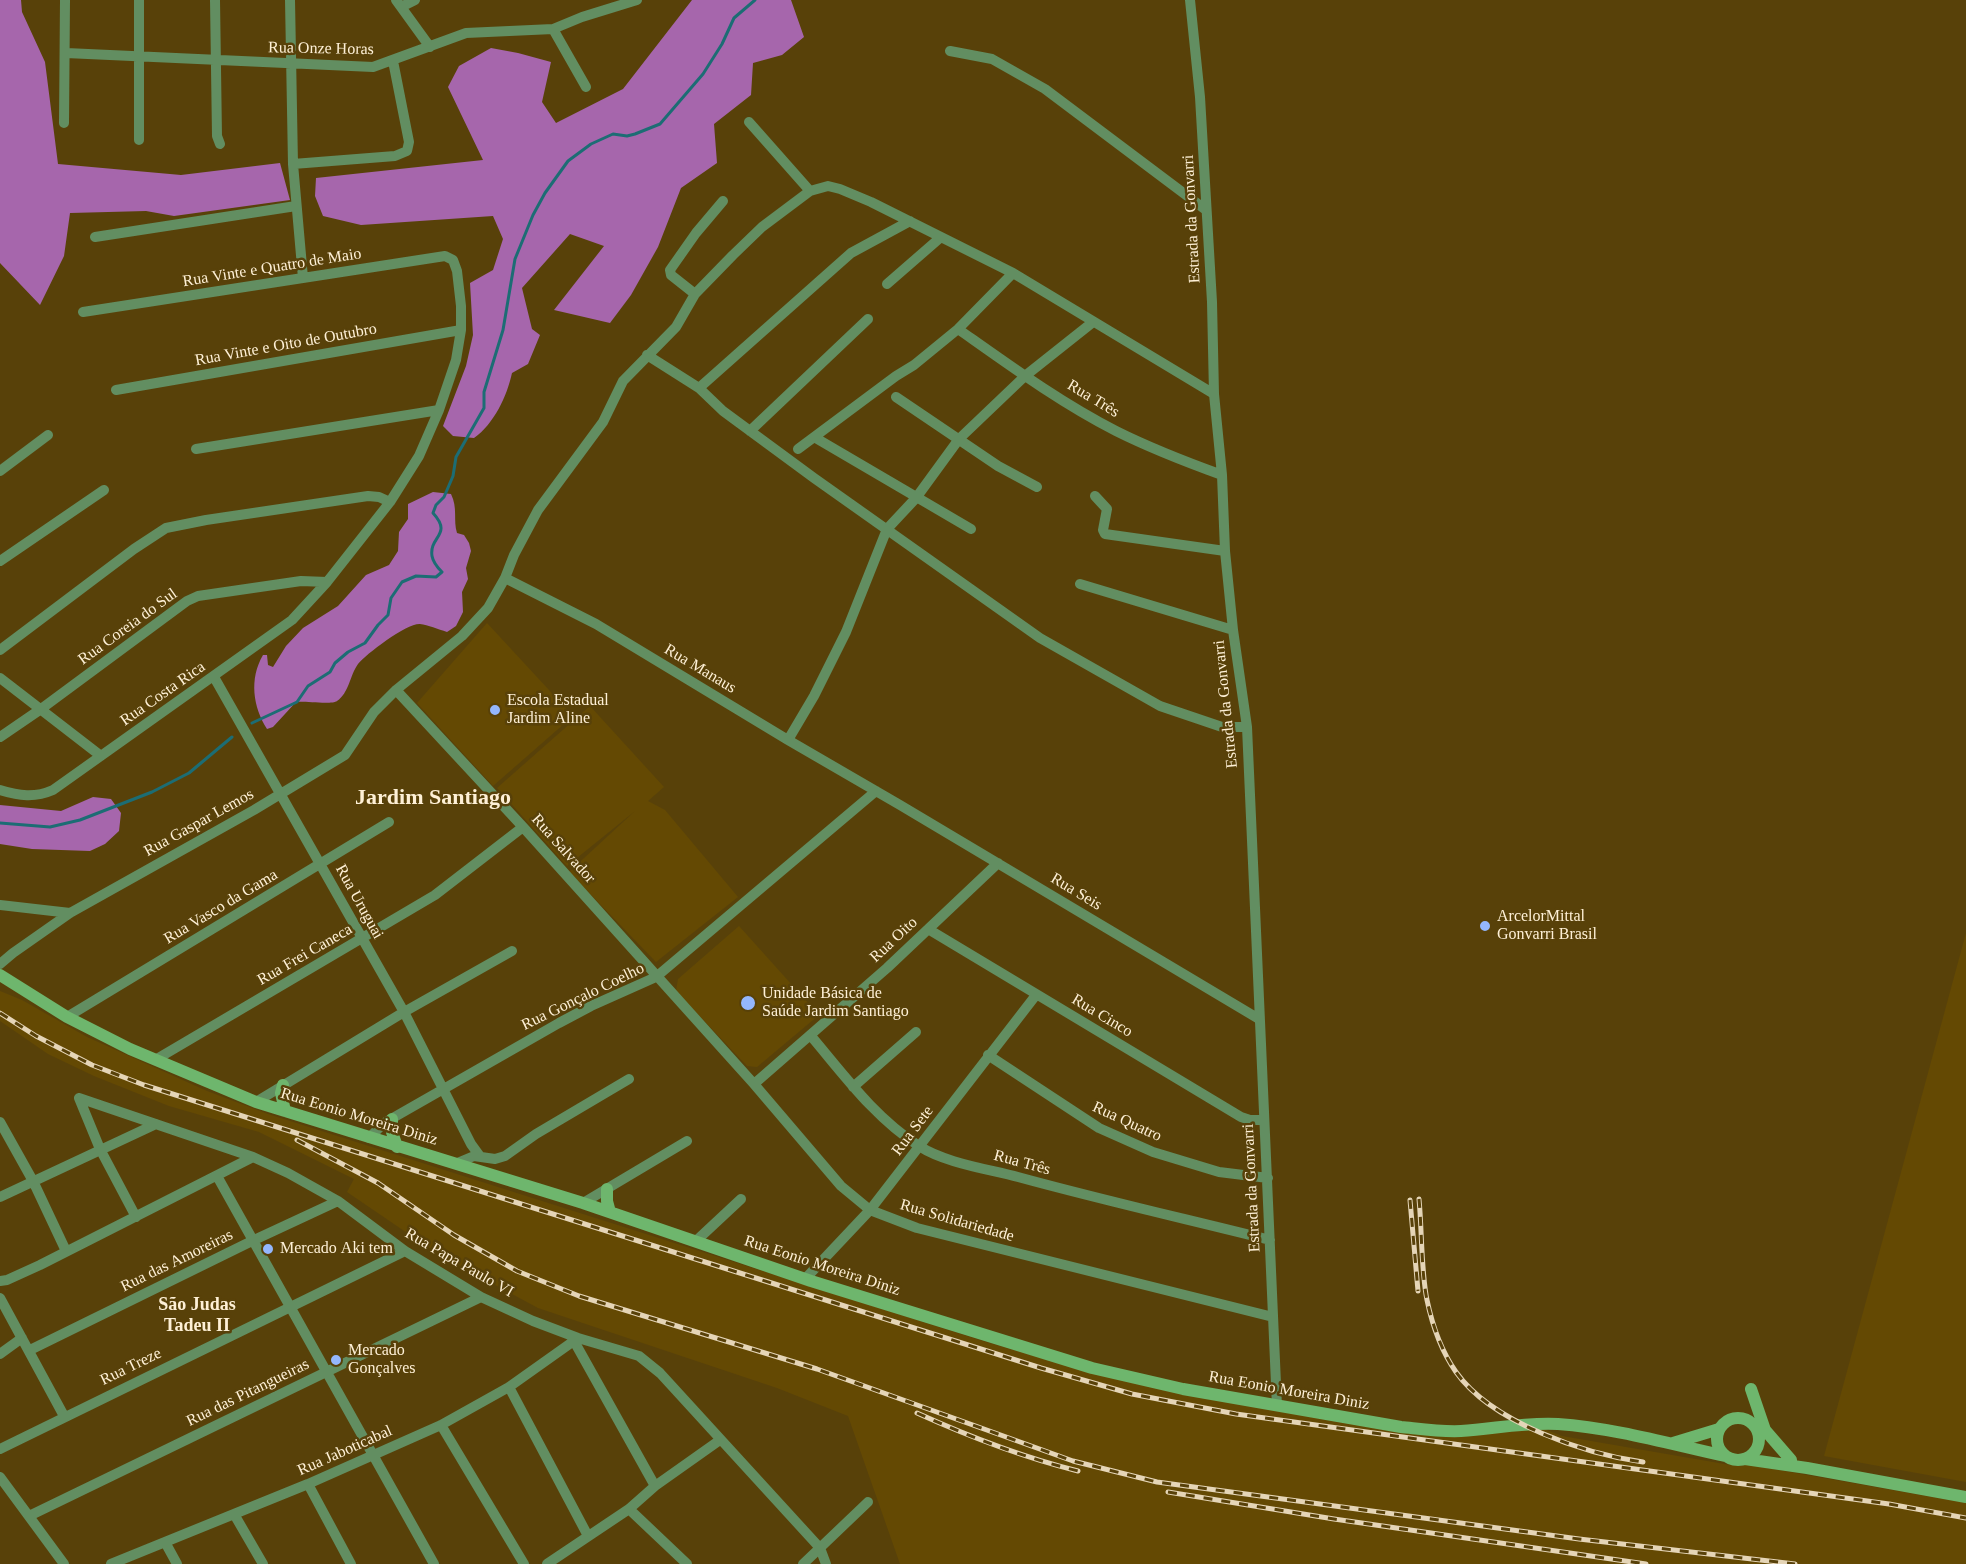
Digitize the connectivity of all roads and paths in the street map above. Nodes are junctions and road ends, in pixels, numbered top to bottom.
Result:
1 (65, 0) edge
2 (139, 0) edge
3 (215, 0) edge
4 (290, 0) edge
5 (415, 0) edge
6 (637, 0) edge
7 (1190, 0) edge
8 (398, 3) edge
9 (553, 29) junction
10 (430, 47) junction
11 (950, 51) dead end
12 (66, 53) junction
13 (139, 57) junction
14 (216, 60) junction
15 (393, 61) junction
16 (291, 64) junction
17 (586, 87) dead end
18 (749, 122) dead end
19 (64, 123) dead end
20 (139, 140) dead end
21 (220, 144) dead end
22 (293, 165) junction
23 (810, 191) junction
24 (723, 201) dead end
25 (296, 206) junction
26 (1206, 210) junction
27 (910, 221) junction
28 (95, 237) dead end
29 (940, 237) junction
30 (457, 272) joint
31 (1013, 273) junction
32 (303, 278) junction
33 (887, 284) dead end
34 (695, 294) junction
35 (83, 312) dead end
36 (868, 319) dead end
37 (1093, 322) junction
38 (958, 329) junction
39 (462, 330) junction
40 (647, 355) junction
41 (1025, 376) junction
42 (699, 388) junction
43 (116, 390) dead end
44 (1214, 393) junction
45 (896, 397) dead end
46 (439, 410) junction
47 (750, 431) junction
48 (48, 435) dead end
49 (814, 437) junction
50 (959, 439) junction
51 (196, 449) dead end
52 (798, 449) dead end
53 (0, 471) edge
54 (1222, 475) junction
55 (1037, 487) dead end
56 (104, 490) dead end
57 (1095, 496) dead end
58 (916, 498) junction
59 (390, 502) junction
60 (887, 529) junction
61 (970, 529) dead end
62 (1225, 551) junction
63 (0, 561) edge
64 (505, 578) junction
65 (327, 582) junction
66 (1080, 584) dead end
67 (1233, 630) junction
68 (0, 650) edge
69 (214, 677) junction
70 (0, 678) edge
71 (396, 690) junction
72 (41, 709) junction
73 (1247, 727) junction
74 (0, 737) edge
75 (788, 740) junction
76 (101, 756) junction
77 (0, 790) edge
78 (876, 791) junction
79 (280, 794) junction
80 (389, 822) dead end
81 (523, 826) junction
82 (998, 863) junction
83 (321, 864) junction
84 (0, 905) edge
85 (70, 913) junction
86 (928, 929) junction
87 (361, 939) junction
88 (512, 951) dead end
89 (0, 964) edge
90 (0, 975) edge
91 (656, 977) junction
92 (1036, 995) junction
93 (404, 1012) junction
94 (67, 1017) junction
95 (1259, 1019) junction
96 (916, 1032) dead end
97 (811, 1036) junction
98 (988, 1055) junction
99 (155, 1060) junction
100 (629, 1079) dead end
101 (754, 1084) junction
102 (283, 1085) junction
103 (853, 1086) junction
104 (444, 1088) junction
105 (256, 1102) junction
106 (285, 1111) junction
107 (392, 1119) junction
108 (1263, 1120) junction
109 (0, 1122) edge
110 (156, 1124) junction
111 (369, 1138) junction
112 (687, 1141) dead end
113 (397, 1147) junction
114 (921, 1147) junction
115 (100, 1149) junction
116 (475, 1156) junction
117 (253, 1157) junction
118 (500, 1161) junction
119 (455, 1164) junction
120 (216, 1176) junction
121 (1268, 1178) junction
122 (505, 1179) junction
123 (33, 1181) junction
124 (607, 1189) junction
125 (0, 1197) edge
126 (741, 1199) dead end
127 (338, 1201) junction
128 (583, 1203) junction
129 (870, 1210) junction
130 (610, 1212) junction
131 (136, 1217) junction
132 (1270, 1240) junction
133 (252, 1241) junction
134 (696, 1241) junction
135 (66, 1251) junction
136 (405, 1251) junction
137 (0, 1268) edge
138 (805, 1279) junction
139 (4, 1280) edge
140 (481, 1297) junction
141 (0, 1298) edge
142 (291, 1308) junction
143 (1273, 1317) junction
144 (22, 1338) junction
145 (576, 1340) junction
146 (30, 1350) junction
147 (0, 1354) edge
148 (326, 1372) junction
149 (509, 1387) junction
150 (1751, 1389) dead end
151 (1277, 1406) junction
152 (64, 1416) junction
153 (441, 1425) junction
154 (1719, 1429) junction
155 (1759, 1435) junction
156 (720, 1440) junction
157 (1671, 1444) junction
158 (0, 1449) edge
159 (374, 1455) junction
160 (1725, 1456) junction
161 (1745, 1459) junction
162 (1791, 1460) junction
163 (1807, 1468) junction
164 (0, 1477) edge
165 (308, 1484) junction
166 (655, 1486) junction
167 (5, 1491) edge
168 (1966, 1497) edge
169 (868, 1502) dead end
170 (629, 1509) junction
171 (234, 1514) junction
172 (29, 1516) junction
173 (588, 1536) junction
174 (165, 1542) junction
175 (820, 1548) junction
176 (64, 1564) edge
177 (111, 1564) edge
178 (177, 1564) edge
179 (263, 1564) edge
180 (351, 1564) edge
181 (434, 1564) edge
182 (524, 1564) edge
183 (547, 1564) edge
184 (687, 1564) edge
185 (803, 1564) edge
186 (826, 1564) edge

1 - 12 street
2 - 13 street
3 - 14 street
4 - 16 street
5 - 8 street
6 - 9 street, Rua Onze Horas
7 - 26 street, Estrada da Gonvarri
8 - 10 street
9 - 10 street, Rua Onze Horas
9 - 17 street
10 - 15 street, Rua Onze Horas
11 - 26 street
12 - 13 street, Rua Onze Horas
12 - 19 street
13 - 14 street, Rua Onze Horas
13 - 20 street
14 - 16 street, Rua Onze Horas
14 - 21 street
15 - 16 street, Rua Onze Horas
15 - 22 street
16 - 22 street
18 - 23 street
22 - 25 street
23 - 27 street
23 - 34 street, Rua Gaspar Lemos
24 - 34 street
25 - 28 street
25 - 32 street
26 - 44 street, Estrada da Gonvarri
27 - 29 street
27 - 42 street
29 - 31 street
29 - 33 street
30 - 32 street, Rua Vinte e Quatro de Maio
30 - 39 street, Rua Costa Rica
31 - 37 street
31 - 38 street
32 - 35 street, Rua Vinte e Quatro de Maio
34 - 40 street, Rua Gaspar Lemos
36 - 47 street
37 - 41 street
37 - 44 street
38 - 41 street, Rua Três
38 - 49 street
39 - 43 street, Rua Vinte e Oito de Outubro
39 - 46 street, Rua Costa Rica
40 - 42 street
40 - 64 street, Rua Gaspar Lemos
41 - 50 street
41 - 54 street, Rua Três
42 - 47 street
44 - 54 street, Estrada da Gonvarri
45 - 50 street
46 - 51 street
46 - 59 street, Rua Costa Rica
47 - 60 street
48 - 53 street
49 - 52 street
49 - 58 street
50 - 55 street
50 - 58 street
54 - 62 street, Estrada da Gonvarri
56 - 63 street
57 - 62 street
58 - 60 street
58 - 61 street
59 - 65 street, Rua Costa Rica
59 - 68 street
60 - 73 street
60 - 75 street
62 - 67 street, Estrada da Gonvarri
64 - 71 street, Rua Gaspar Lemos
64 - 75 street, Rua Manaus
65 - 69 street, Rua Costa Rica
65 - 72 street, Rua Coreia do Sul
66 - 67 street
67 - 73 street, Estrada da Gonvarri
69 - 76 street, Rua Costa Rica
69 - 79 street, Rua Uruguai
70 - 72 street
71 - 79 street, Rua Gaspar Lemos
71 - 81 street, Rua Salvador
72 - 74 street, Rua Coreia do Sul
72 - 76 street
73 - 95 street, Estrada da Gonvarri
75 - 78 street, Rua Manaus
76 - 77 street, Rua Costa Rica
78 - 82 street, Rua Seis
78 - 91 street, Rua Gonçalo Coelho
79 - 83 street, Rua Uruguai
79 - 85 street, Rua Gaspar Lemos
80 - 83 street, Rua Vasco da Gama
81 - 87 street, Rua Frei Caneca
81 - 91 street, Rua Salvador
82 - 86 street, Rua Oito
82 - 95 street, Rua Seis
83 - 87 street, Rua Uruguai
83 - 94 street, Rua Vasco da Gama
84 - 85 street
85 - 89 street, Rua Gaspar Lemos
86 - 92 street, Rua Cinco
86 - 97 street, Rua Oito
87 - 93 street, Rua Uruguai
87 - 99 street, Rua Frei Caneca
88 - 93 street
90 - 94 main road, Rua Eonio Moreira Diniz
91 - 101 street, Rua Solidariedade
91 - 104 street, Rua Gonçalo Coelho
92 - 98 street, Rua Sete
92 - 108 street, Rua Cinco
93 - 102 street
93 - 104 street, Rua Uruguai
94 - 99 main road, Rua Eonio Moreira Diniz
95 - 108 street, Estrada da Gonvarri
96 - 103 street
97 - 101 street, Rua Oito
97 - 103 street, Rua Três
98 - 114 street, Rua Sete
98 - 121 street, Rua Quatro
99 - 105 main road, Rua Eonio Moreira Diniz
100 - 118 street
101 - 129 street, Rua Solidariedade
102 - 105 street
102 - 106 main road
103 - 114 street, Rua Três
104 - 107 street, Rua Gonçalo Coelho
104 - 116 street, Rua Uruguai
105 - 106 main road, Rua Eonio Moreira Diniz
106 - 111 main road, Rua Eonio Moreira Diniz
107 - 111 street, Rua Gonçalo Coelho
107 - 113 main road
108 - 121 street, Estrada da Gonvarri
109 - 123 street
110 - 115 street
110 - 115 street, Rua Papa Paulo VI
110 - 117 street, Rua Papa Paulo VI
111 - 113 main road, Rua Eonio Moreira Diniz
112 - 124 street
113 - 119 main road, Rua Eonio Moreira Diniz
114 - 129 street, Rua Sete
114 - 132 street, Rua Três
115 - 123 street
115 - 131 street
116 - 118 street
116 - 119 street
117 - 120 street
117 - 127 street, Rua Papa Paulo VI
118 - 122 street
119 - 122 main road, Rua Eonio Moreira Diniz
120 - 131 street
120 - 133 street
121 - 132 street, Estrada da Gonvarri
122 - 128 main road, Rua Eonio Moreira Diniz
123 - 125 street
123 - 135 street
124 - 128 street
124 - 130 main road
126 - 134 street
127 - 133 street, Rua das Amoreiras
127 - 136 street, Rua Papa Paulo VI
128 - 130 main road, Rua Eonio Moreira Diniz
129 - 138 street, Rua Sete
129 - 143 street, Rua Solidariedade
130 - 134 main road, Rua Eonio Moreira Diniz
131 - 135 street
132 - 143 street, Estrada da Gonvarri
133 - 142 street
133 - 146 street, Rua das Amoreiras
134 - 138 main road, Rua Eonio Moreira Diniz
135 - 139 street
136 - 140 street, Rua Papa Paulo VI
136 - 142 street, Rua Treze
137 - 139 street
138 - 151 main road, Rua Eonio Moreira Diniz
140 - 145 street, Rua Papa Paulo VI
140 - 148 street, Rua das Pitangueiras
141 - 144 street
142 - 148 street
142 - 152 street, Rua Treze
143 - 151 street, Estrada da Gonvarri
144 - 146 street
144 - 147 street
145 - 149 street, Rua Jaboticabal
145 - 156 street, Rua Papa Paulo VI
145 - 166 street
146 - 152 street
148 - 159 street
148 - 172 street, Rua das Pitangueiras
149 - 153 street, Rua Jaboticabal
149 - 173 street
150 - 162 main road
151 - 157 main road, Rua Eonio Moreira Diniz
152 - 158 street, Rua Treze
153 - 159 street, Rua Jaboticabal
153 - 182 street
154 - 155 main road
154 - 157 main road, Rua Eonio Moreira Diniz
154 - 160 main road
155 - 161 main road
155 - 162 main road
156 - 166 street
156 - 175 street, Rua Papa Paulo VI
157 - 160 main road, Rua Eonio Moreira Diniz
159 - 165 street, Rua Jaboticabal
159 - 181 street
160 - 161 main road
161 - 163 main road
162 - 163 main road
163 - 168 main road
164 - 167 street
165 - 171 street, Rua Jaboticabal
165 - 180 street
166 - 170 street
167 - 172 street
169 - 175 street
170 - 173 street
170 - 184 street
171 - 174 street, Rua Jaboticabal
171 - 179 street
172 - 176 street
173 - 183 street
174 - 177 street, Rua Jaboticabal
174 - 178 street
175 - 185 street
175 - 186 street, Rua Papa Paulo VI

